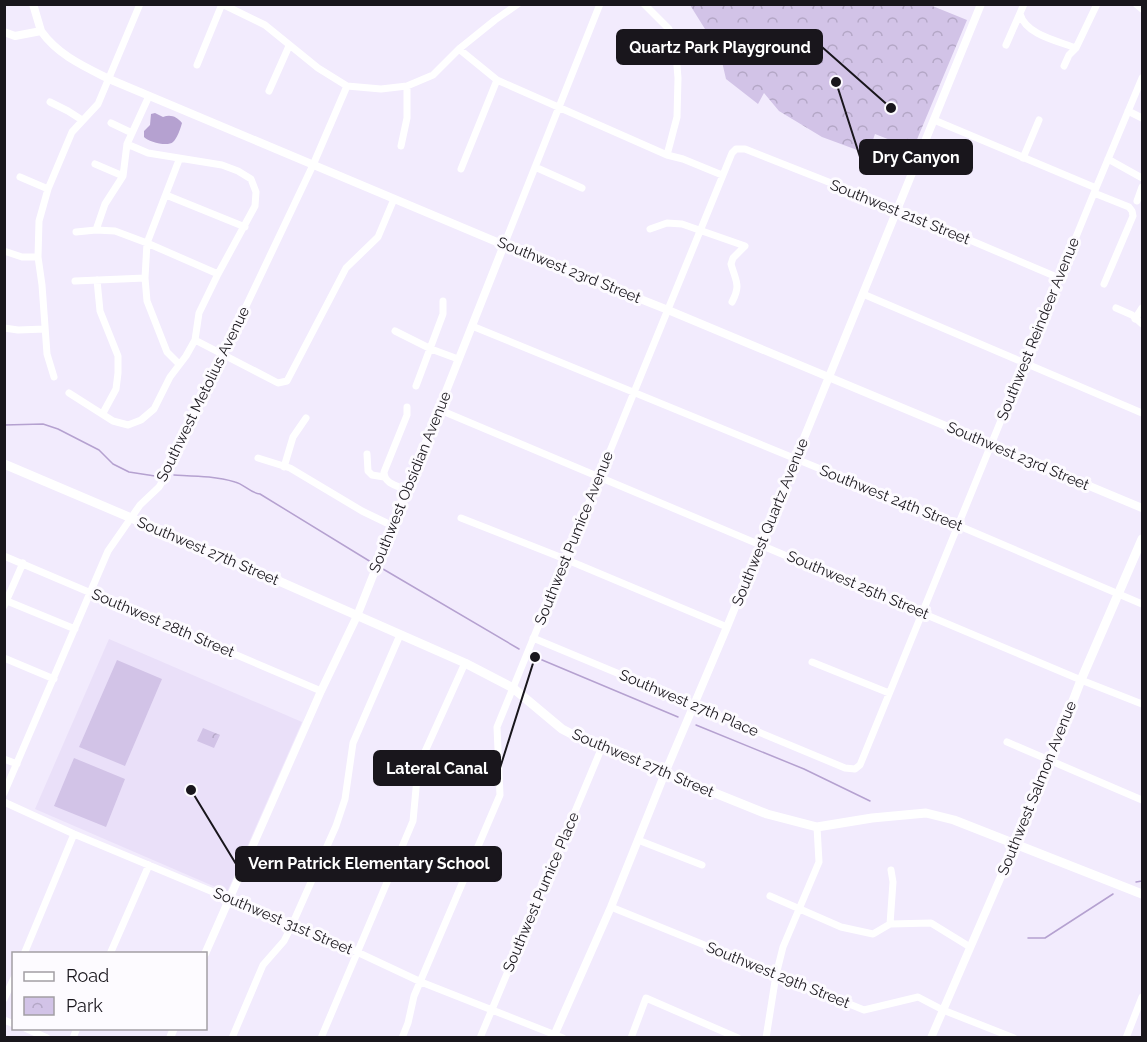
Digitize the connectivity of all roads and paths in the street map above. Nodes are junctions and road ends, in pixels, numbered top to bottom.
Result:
1 (33, 4) edge
2 (140, 4) edge
3 (222, 4) edge
4 (518, 4) edge
5 (600, 4) edge
6 (644, 4) edge
7 (981, 4) edge
8 (1024, 4) edge
9 (1097, 4) edge
10 (1136, 4) edge
11 (1143, 9) edge
12 (1020, 14) junction
13 (41, 31) junction
14 (4, 32) edge
15 (1006, 45) dead end
16 (289, 46) junction
17 (1076, 48) junction
18 (459, 49) junction
19 (197, 65) dead end
20 (1064, 66) dead end
21 (1143, 78) edge
22 (109, 79) junction
23 (497, 80) junction
24 (347, 86) junction
25 (407, 86) junction
26 (269, 91) dead end
27 (149, 96) junction
28 (50, 102) dead end
29 (557, 106) junction
30 (1128, 111) junction
31 (1143, 118) edge
32 (82, 120) junction
33 (934, 120) junction
34 (1039, 120) dead end
35 (111, 123) dead end
36 (132, 133) junction
37 (127, 144) junction
38 (401, 146) dead end
39 (741, 148) joint
40 (667, 155) junction
41 (1023, 158) junction
42 (1108, 159) junction
43 (179, 160) junction
44 (95, 164) dead end
45 (313, 165) junction
46 (535, 167) junction
47 (461, 169) dead end
48 (123, 176) junction
49 (722, 176) junction
50 (20, 177) dead end
51 (1143, 178) edge
52 (1143, 187) edge
53 (582, 188) dead end
54 (48, 189) junction
55 (1095, 191) junction
56 (166, 195) junction
57 (394, 199) junction
58 (1137, 201) dead end
59 (897, 209) junction
60 (245, 227) junction
61 (650, 229) dead end
62 (700, 229) junction
63 (96, 230) junction
64 (76, 232) dead end
65 (147, 243) junction
66 (504, 245) junction
67 (4, 251) edge
68 (38, 257) junction
69 (218, 274) junction
70 (145, 278) junction
71 (1059, 278) junction
72 (97, 280) junction
73 (75, 281) dead end
74 (1104, 284) dead end
75 (863, 294) junction
76 (443, 301) dead end
77 (732, 302) dead end
78 (1116, 308) dead end
79 (1143, 308) edge
80 (668, 310) junction
81 (1135, 319) junction
82 (1143, 324) edge
83 (472, 326) junction
84 (4, 328) edge
85 (45, 329) junction
86 (395, 331) dead end
87 (195, 340) junction
88 (431, 349) junction
89 (224, 355) junction
90 (458, 359) junction
91 (1025, 363) junction
92 (179, 364) junction
93 (54, 377) dead end
94 (829, 377) junction
95 (416, 386) dead end
96 (69, 393) dead end
97 (634, 393) junction
98 (407, 407) dead end
99 (440, 410) junction
100 (1143, 412) edge
101 (103, 413) junction
102 (306, 418) dead end
103 (991, 445) junction
104 (367, 454) dead end
105 (258, 458) dead end
106 (796, 458) junction
107 (4, 464) edge
108 (284, 467) junction
109 (600, 476) junction
110 (384, 477) junction
111 (407, 490) junction
112 (1143, 508) edge
113 (461, 518) dead end
114 (132, 519) junction
115 (957, 525) junction
116 (393, 526) junction
117 (1143, 539) edge
118 (761, 544) junction
119 (4, 556) edge
120 (566, 559) junction
121 (23, 563) junction
122 (91, 592) junction
123 (1119, 595) junction
124 (6, 604) edge
125 (1143, 604) edge
126 (923, 612) junction
127 (357, 616) junction
128 (727, 627) junction
129 (75, 629) junction
130 (400, 635) junction
131 (533, 638) junction
132 (4, 658) edge
133 (812, 662) dead end
134 (465, 663) junction
135 (54, 679) junction
136 (1081, 680) junction
137 (513, 688) junction
138 (321, 691) junction
139 (889, 693) junction
140 (1143, 704) edge
141 (695, 705) junction
142 (1007, 742) dead end
143 (602, 747) junction
144 (4, 759) edge
145 (1050, 761) junction
146 (17, 764) junction
147 (845, 768) joint
148 (665, 772) junction
149 (4, 793) edge
150 (1143, 800) edge
151 (4, 802) edge
152 (817, 827) junction
153 (74, 834) junction
154 (638, 840) junction
155 (1015, 844) junction
156 (149, 865) junction
157 (702, 865) dead end
158 (891, 870) dead end
159 (1143, 894) edge
160 (770, 896) dead end
161 (229, 899) junction
162 (611, 907) junction
163 (799, 909) junction
164 (890, 924) junction
165 (292, 925) junction
166 (970, 947) junction
167 (25, 952) edge
168 (111, 952) edge
169 (207, 952) edge
170 (357, 952) junction
171 (776, 975) junction
172 (12, 982) edge
173 (421, 982) junction
174 (1143, 997) edge
175 (4, 999) edge
176 (492, 1009) junction
177 (943, 1010) junction
178 (27, 1030) edge
179 (557, 1036) edge
180 (47, 1038) edge
181 (232, 1038) edge
182 (321, 1038) edge
183 (402, 1038) edge
184 (480, 1038) edge
185 (631, 1038) edge
186 (738, 1038) edge
187 (766, 1038) edge
188 (931, 1038) edge
189 (1014, 1038) edge
190 (1126, 1038) edge

1 - 13 street
2 - 22 street
3 - 16 street
3 - 19 street
4 - 18 street
5 - 29 street, Southwest Obsidian Avenue
6 - 40 street
7 - 33 street, Southwest Quartz Avenue
8 - 12 street
9 - 17 street
10 - 11 street
12 - 15 street
12 - 17 street
13 - 14 street
13 - 22 street, Southwest 23rd Street
16 - 24 street
16 - 26 street
17 - 20 street
18 - 23 street
18 - 25 street
21 - 30 street, Southwest Reindeer Avenue
22 - 27 street, Southwest 23rd Street
22 - 32 street
23 - 29 street
23 - 47 street
24 - 25 street
24 - 45 street, Southwest Metolius Avenue
25 - 38 street
27 - 36 street
27 - 45 street, Southwest 23rd Street
28 - 32 street
29 - 40 street
29 - 46 street, Southwest Obsidian Avenue
30 - 31 street
30 - 42 street, Southwest Reindeer Avenue
32 - 54 street
33 - 41 street
33 - 59 street, Southwest Quartz Avenue
34 - 41 street
35 - 36 street
36 - 37 street
37 - 43 street
37 - 48 street
39 - 49 street, Southwest Pumice Avenue
39 - 59 street, Southwest 21st Street
40 - 49 street
41 - 55 street
42 - 51 street
42 - 55 street, Southwest Reindeer Avenue
43 - 56 street
43 - 60 street
44 - 48 street
45 - 57 street, Southwest 23rd Street
45 - 89 street, Southwest Metolius Avenue
46 - 53 street
46 - 66 street, Southwest Obsidian Avenue
48 - 63 street
49 - 62 street, Southwest Pumice Avenue
50 - 54 street
52 - 58 street
54 - 68 street
55 - 71 street, Southwest Reindeer Avenue
55 - 74 street
56 - 60 street
56 - 65 street
57 - 66 street, Southwest 23rd Street
57 - 89 street
59 - 71 street, Southwest 21st Street
59 - 75 street, Southwest Quartz Avenue
60 - 69 street
61 - 62 street
62 - 77 street
62 - 80 street, Southwest Pumice Avenue
63 - 64 street
63 - 65 street
65 - 69 street
65 - 70 street
66 - 80 street, Southwest 23rd Street
66 - 83 street, Southwest Obsidian Avenue
67 - 68 street
68 - 85 street
69 - 87 street
70 - 72 street
70 - 92 street
71 - 91 street, Southwest Reindeer Avenue
72 - 73 street
72 - 101 street
75 - 91 street
75 - 94 street, Southwest Quartz Avenue
76 - 88 street
78 - 81 street
79 - 81 street
80 - 94 street, Southwest 23rd Street
80 - 97 street, Southwest Pumice Avenue
81 - 82 street
83 - 90 street, Southwest Obsidian Avenue
83 - 97 street, Southwest 24th Street
84 - 85 street
85 - 93 street
86 - 88 street
87 - 89 street
87 - 92 street
88 - 90 street
88 - 95 street
89 - 114 street, Southwest Metolius Avenue
90 - 99 street, Southwest Obsidian Avenue
91 - 100 street
91 - 103 street, Southwest Reindeer Avenue
92 - 101 street
94 - 103 street, Southwest 23rd Street
94 - 106 street, Southwest Quartz Avenue
96 - 101 street
97 - 106 street, Southwest 24th Street
97 - 109 street, Southwest Pumice Avenue
98 - 110 street
99 - 109 street, Southwest 25th Street
99 - 111 street, Southwest Obsidian Avenue
102 - 108 street
103 - 112 street, Southwest 23rd Street
103 - 115 street, Southwest Reindeer Avenue
104 - 110 street
105 - 108 street
106 - 115 street, Southwest 24th Street
106 - 118 street, Southwest Quartz Avenue
107 - 114 main road, Southwest 27th Street
108 - 116 street
109 - 118 street, Southwest 25th Street
109 - 120 street, Southwest Pumice Avenue
110 - 111 street
111 - 116 street, Southwest Obsidian Avenue
113 - 120 street
114 - 122 street, Southwest Metolius Avenue
114 - 127 main road, Southwest 27th Street
115 - 123 street, Southwest 24th Street
115 - 126 street, Southwest Reindeer Avenue
116 - 127 street, Southwest Obsidian Avenue
117 - 123 main road, Southwest Salmon Avenue
118 - 126 street, Southwest 25th Street
118 - 128 street, Southwest Quartz Avenue
119 - 121 street, Southwest 28th Street
120 - 128 street
120 - 131 street, Southwest Pumice Avenue
121 - 122 street, Southwest 28th Street
121 - 124 street
122 - 129 street, Southwest Metolius Avenue
122 - 138 street, Southwest 28th Street
123 - 125 street, Southwest 24th Street
123 - 136 main road, Southwest Salmon Avenue
124 - 129 street
126 - 136 street, Southwest 25th Street
126 - 139 street, Southwest Reindeer Avenue
127 - 130 main road, Southwest 27th Street
127 - 138 street, Southwest Obsidian Avenue
128 - 141 street, Southwest Quartz Avenue
129 - 135 street, Southwest Metolius Avenue
130 - 134 main road, Southwest 27th Street
130 - 165 street
131 - 137 street, Southwest Pumice Avenue
131 - 141 street, Southwest 27th Place
132 - 135 street
133 - 139 street
134 - 137 main road, Southwest 27th Street
134 - 170 street
135 - 146 street, Southwest Metolius Avenue
136 - 140 street, Southwest 25th Street
136 - 145 main road, Southwest Salmon Avenue
137 - 143 main road, Southwest 27th Street
137 - 173 street, Southwest Pumice Avenue
138 - 161 street, Southwest Obsidian Avenue
139 - 147 street, Southwest Reindeer Avenue
141 - 147 street, Southwest 27th Place
141 - 148 street, Southwest Quartz Avenue
142 - 145 street
143 - 148 main road, Southwest 27th Street
143 - 176 street, Southwest Pumice Place
144 - 146 street
145 - 150 street
145 - 155 main road, Southwest Salmon Avenue
146 - 149 street, Southwest Metolius Avenue
148 - 152 main road, Southwest 27th Street
148 - 154 street, Southwest Quartz Avenue
151 - 153 street, Southwest 31st Street
152 - 155 main road, Southwest 27th Street
152 - 163 street
153 - 156 street, Southwest 31st Street
153 - 167 street
154 - 157 street
154 - 162 street, Southwest Quartz Avenue
155 - 159 main road, Southwest 27th Street
155 - 166 street, Southwest Salmon Avenue
156 - 161 street, Southwest 31st Street
156 - 168 street
158 - 164 street
160 - 163 street
161 - 165 street, Southwest 31st Street
161 - 169 street, Southwest Obsidian Avenue
162 - 171 street, Southwest 29th Street
162 - 179 street, Southwest Quartz Avenue
163 - 164 street
163 - 171 street
164 - 166 street
165 - 170 street, Southwest 31st Street
165 - 181 street
166 - 177 street, Southwest Salmon Avenue
170 - 173 street, Southwest 31st Street
170 - 182 street
171 - 177 street, Southwest 29th Street
171 - 187 street
172 - 175 street
173 - 176 street, Southwest 31st Street
173 - 183 street, Southwest Pumice Avenue
174 - 190 street
176 - 179 street, Southwest 31st Street
176 - 184 street, Southwest Pumice Place
177 - 188 street, Southwest Salmon Avenue
177 - 189 street, Southwest 29th Street
178 - 180 street
185 - 186 street

